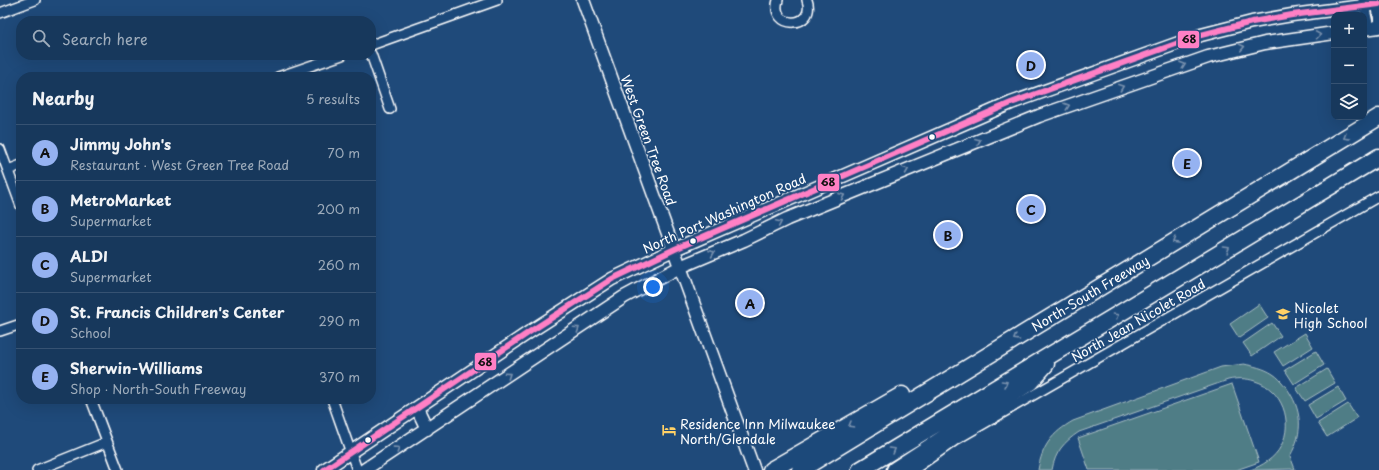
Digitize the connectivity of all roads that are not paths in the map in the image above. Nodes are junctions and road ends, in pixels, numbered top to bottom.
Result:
1 (35, 0) edge
2 (497, 0) edge
3 (583, 0) edge
4 (778, 0) edge
5 (807, 0) edge
6 (1364, 3) edge
7 (1377, 3) edge
8 (0, 13) edge
9 (1373, 26) edge
10 (1331, 33) edge
11 (376, 43) edge
12 (327, 60) edge
13 (373, 60) edge
14 (293, 72) edge
15 (390, 109) dead end
16 (1379, 117) edge
17 (0, 148) edge
18 (1379, 157) edge
19 (16, 168) edge
20 (8, 170) junction
21 (16, 192) edge
22 (1379, 196) edge
23 (675, 249) junction
24 (680, 268) junction
25 (612, 279) junction
26 (624, 298) junction
27 (16, 326) edge
28 (0, 331) edge
29 (997, 350) junction
30 (1056, 353) junction
31 (93, 404) edge
32 (334, 404) edge
33 (417, 408) junction
34 (427, 429) junction
35 (107, 442) junction
36 (351, 451) junction
37 (753, 468) edge
38 (37, 470) edge
39 (118, 470) edge
40 (324, 470) edge
41 (357, 470) edge
42 (364, 470) edge
43 (771, 470) edge
44 (800, 470) edge
45 (860, 470) edge
46 (895, 470) edge
47 (913, 470) edge

1 - 8 street
2 - 11 street
3 - 23 main road, West Green Tree Road
4 - 5 street
6 - 7 main road, North Port Washington Road
6 - 9 street
6 - 23 main road, North Port Washington Road
7 - 9 street
24 -> 10 main road
12 - 14 street
13 - 15 street
16 -> 29 highway, North-South Freeway
17 - 20 street
30 -> 18 highway
19 - 20 street
20 - 21 street
22 - 47 street, North Jean Nicolet Road
23 - 24 main road, West Green Tree Road
23 - 25 main road, North Port Washington Road
24 - 26 main road
24 - 37 main road, West Green Tree Road
25 - 26 main road
25 - 33 main road, North Port Washington Road
34 -> 26 main road
27 - 28 street
29 -> 43 highway
29 - 44 highway, North-South Freeway
45 -> 30 highway
30 - 46 highway
31 - 35 street
32 - 36 street
33 - 34 main road
33 - 36 main road, North Port Washington Road
42 -> 34 main road
35 - 38 street
35 - 39 street
36 - 40 main road, North Port Washington Road
36 - 41 street

